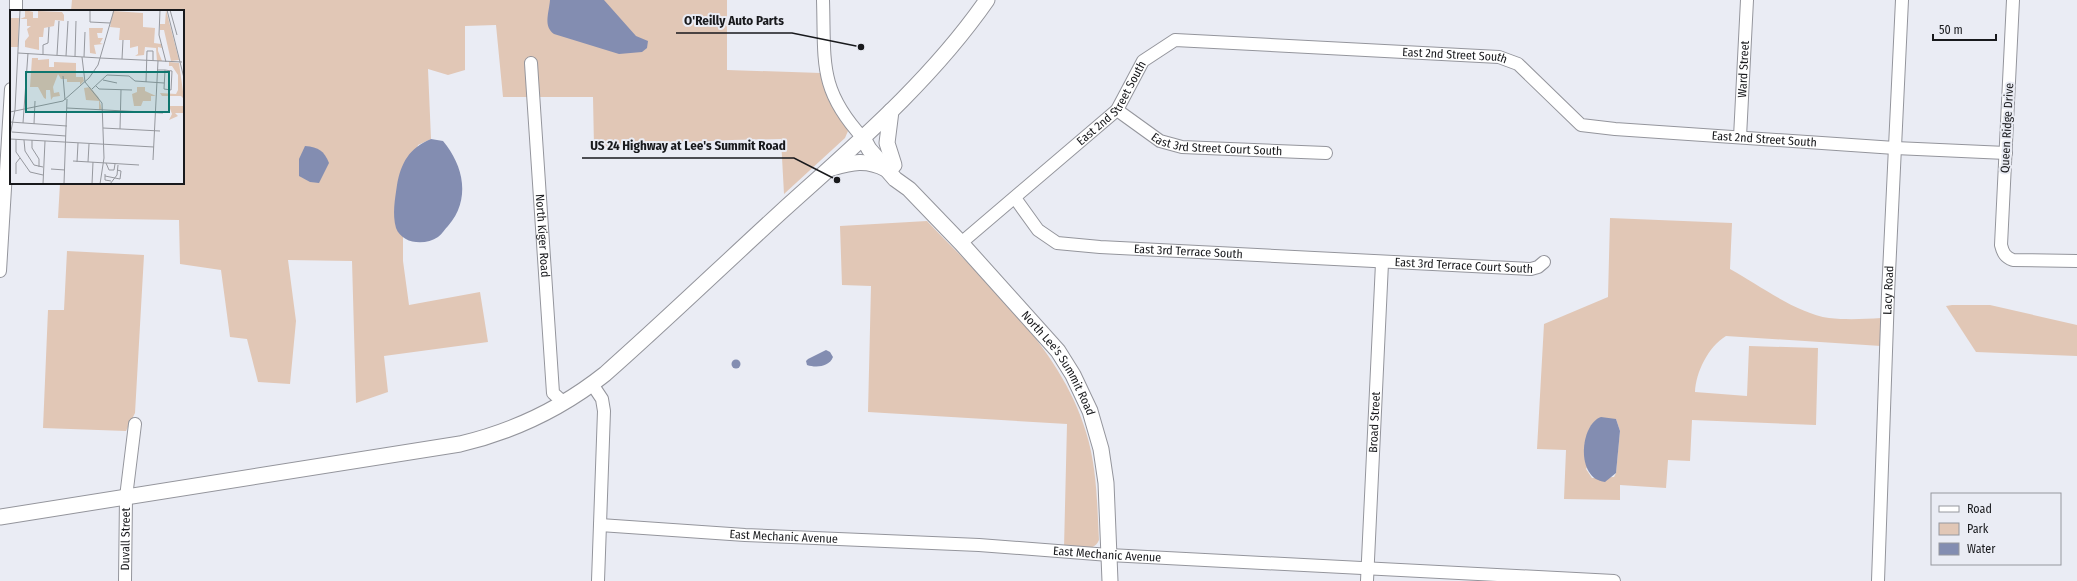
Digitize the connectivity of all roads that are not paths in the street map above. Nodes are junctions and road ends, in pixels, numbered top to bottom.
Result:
1 (823, 0) edge
2 (987, 0) edge
3 (1747, 0) edge
4 (1902, 0) edge
5 (2013, 0) edge
6 (531, 63) dead end
7 (10, 106) edge
8 (1117, 110) junction
9 (891, 111) junction
10 (1740, 137) junction
11 (863, 138) junction
12 (1895, 148) junction
13 (1326, 153) dead end
14 (2006, 153) junction
15 (891, 168) junction
16 (829, 169) junction
17 (1015, 198) junction
18 (961, 243) junction
19 (2077, 261) edge
20 (1544, 262) dead end
21 (1382, 263) junction
22 (0, 271) edge
23 (592, 384) junction
24 (564, 404) junction
25 (135, 424) dead end
26 (126, 497) junction
27 (0, 516) edge
28 (600, 525) junction
29 (1109, 554) junction
30 (1368, 568) junction
31 (125, 581) edge
32 (598, 581) edge
33 (1110, 581) edge
34 (1367, 581) edge
35 (1614, 581) edge
36 (1878, 581) edge

1 - 11 street
2 - 9 main road
3 - 10 street, Ward Street
4 - 12 street, Lacy Road
5 - 14 street, Queen Ridge Drive
6 - 24 street, North Kiger Road
7 - 22 street
8 - 10 street, East 2nd Street South
8 - 13 street, East 3rd Street Court South
8 - 17 street, East 2nd Street South
9 - 11 main road
9 - 15 main road
10 - 12 street, East 2nd Street South
11 - 15 main road, North Lee's Summit Road
11 - 16 main road
12 - 14 street, East 2nd Street South
12 - 36 street, Lacy Road
14 - 19 street, Queen Ridge Drive
15 - 16 main road
15 - 18 main road, North Lee's Summit Road
16 - 23 main road
17 - 18 street, East 2nd Street South
17 - 21 street, East 3rd Terrace South
18 - 29 main road, North Lee's Summit Road
20 - 21 street, East 3rd Terrace Court South
21 - 30 street, Broad Street
23 - 24 main road
23 - 28 street
24 - 26 main road
25 - 26 street, Duvall Street
26 - 27 main road
26 - 31 street, Duvall Street
28 - 29 street, East Mechanic Avenue
28 - 32 street
29 - 30 street, East Mechanic Avenue
29 - 33 main road, North Lee's Summit Road
30 - 34 street, Broad Street
30 - 35 street, East Mechanic Avenue

